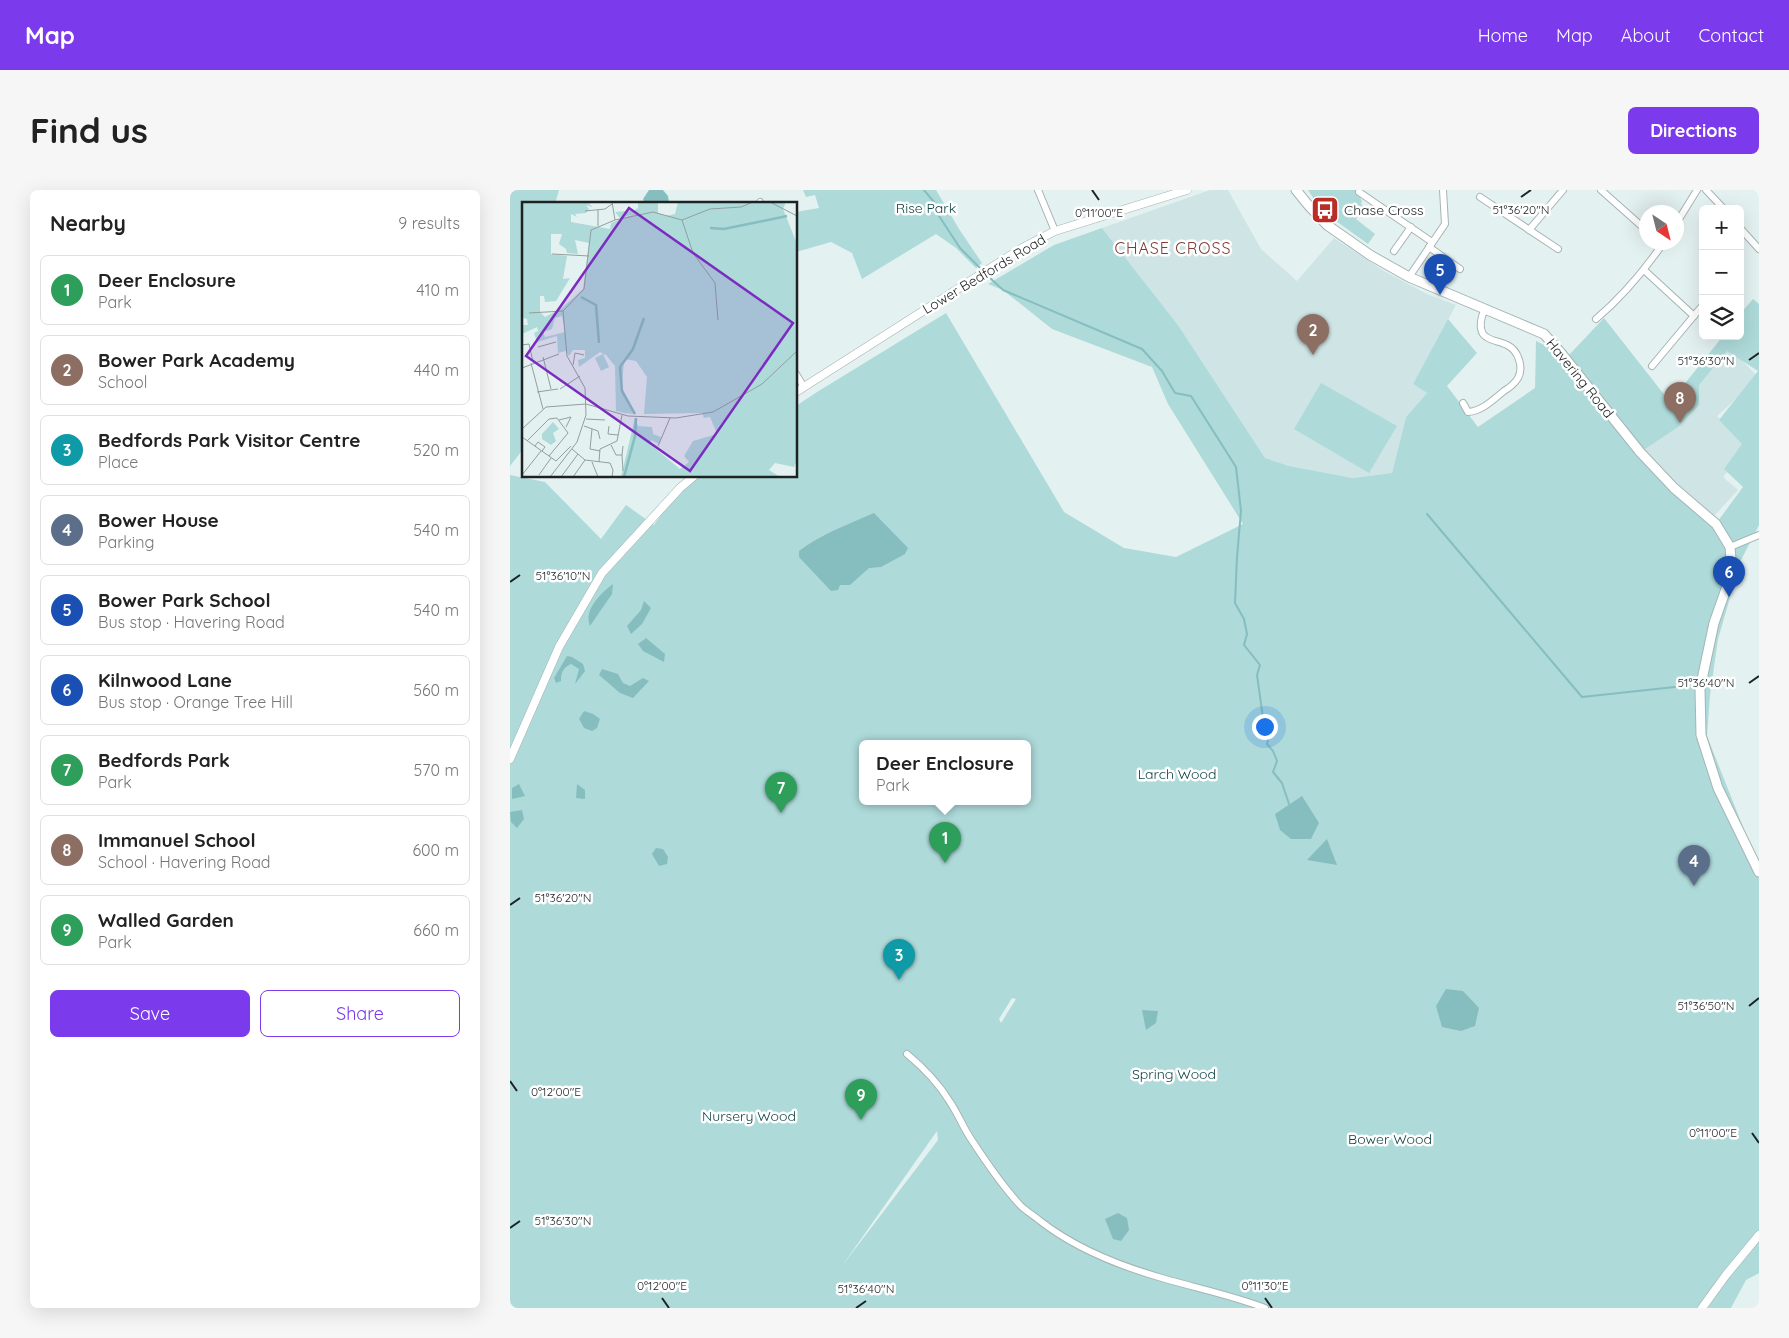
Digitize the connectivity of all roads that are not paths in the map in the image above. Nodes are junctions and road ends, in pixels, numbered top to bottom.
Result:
1 (1038, 190) edge
2 (1187, 190) edge
3 (1296, 190) edge
4 (1443, 190) edge
5 (1563, 190) edge
6 (1601, 190) edge
7 (1697, 190) edge
8 (1706, 190) edge
9 (1360, 192) dead end
10 (1480, 197) dead end
11 (1720, 205) edge
12 (1684, 211) edge
13 (1639, 224) edge
14 (1411, 227) junction
15 (1529, 230) junction
16 (1055, 231) junction
17 (1744, 232) edge
18 (1431, 244) junction
19 (1759, 249) edge
20 (1558, 250) dead end
21 (1658, 250) edge
22 (1394, 251) dead end
23 (1451, 263) junction
24 (1460, 268) dead end
25 (1644, 270) junction
26 (1443, 275) dead end
27 (1409, 277) junction
28 (1485, 308) junction
29 (1699, 310) edge
30 (1694, 316) junction
31 (1596, 319) dead end
32 (1652, 366) dead end
33 (798, 377) edge
34 (804, 386) junction
35 (798, 390) edge
36 (1463, 403) dead end
37 (692, 478) edge
38 (1759, 535) edge
39 (1730, 547) junction
40 (510, 759) edge
41 (1759, 872) edge
42 (908, 1054) dead end
43 (1759, 1235) edge
44 (1264, 1308) edge
45 (1702, 1308) edge

1 - 16 street
2 - 16 street, Lower Bedfords Road
3 - 27 main road, Havering Road
4 - 18 street
5 - 15 street
6 - 13 street
7 - 12 street
8 - 11 street
9 - 14 street
10 - 15 street
14 - 18 street
14 - 22 street
15 - 20 street
16 - 34 street, Lower Bedfords Road
17 - 19 street
18 - 23 street
18 - 27 street
21 - 25 street
23 - 24 street
23 - 26 street
25 - 30 street
25 - 31 street
27 - 28 main road, Havering Road
28 - 36 street
28 - 39 main road, Havering Road
29 - 30 street
30 - 32 street
33 - 34 street
34 - 35 street, Lower Bedfords Road
37 - 40 street
38 - 39 street
39 - 41 main road
42 - 44 street
43 - 45 street

